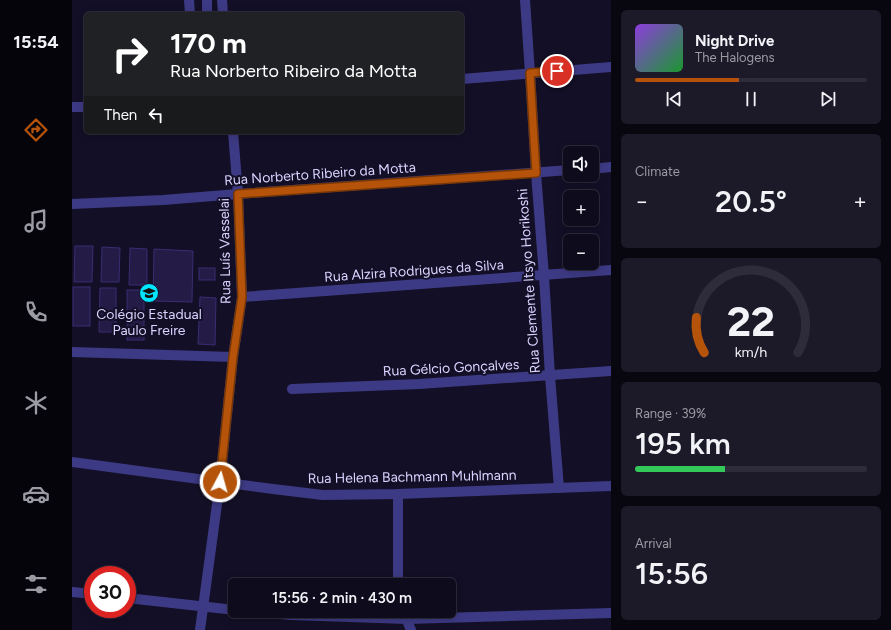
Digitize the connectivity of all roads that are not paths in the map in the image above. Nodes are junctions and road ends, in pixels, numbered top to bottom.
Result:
1 (189, 0) edge
2 (206, 0) edge
3 (222, 0) edge
4 (525, 0) edge
5 (190, 12) edge
6 (207, 12) edge
7 (223, 12) edge
8 (611, 67) edge
9 (530, 73) junction
10 (464, 79) edge
11 (84, 106) edge
12 (72, 107) edge
13 (233, 134) edge
14 (611, 167) edge
15 (599, 168) edge
16 (563, 171) edge
17 (536, 173) junction
18 (238, 194) junction
19 (72, 204) edge
20 (611, 270) edge
21 (544, 276) junction
22 (242, 297) junction
23 (72, 352) edge
24 (233, 357) junction
25 (611, 371) edge
26 (550, 376) junction
27 (292, 389) dead end
28 (72, 462) edge
29 (220, 482) junction
30 (611, 486) edge
31 (559, 488) junction
32 (398, 494) junction
33 (398, 578) edge
34 (72, 592) edge
35 (84, 593) edge
36 (136, 599) edge
37 (203, 607) junction
38 (228, 609) edge
39 (611, 613) edge
40 (456, 615) edge
41 (406, 618) edge
42 (200, 630) edge
43 (412, 630) edge

1 - 5 street
2 - 6 street
3 - 7 street
4 - 9 street, Rua Clemente Itsyo Horikoshi
8 - 9 street
9 - 10 street
9 - 17 street, Rua Clemente Itsyo Horikoshi
11 - 12 street
13 - 18 street, Rua Luís Vasselai
14 - 15 street
16 - 17 street, Rua Norberto Ribeiro da Motta
17 - 18 street, Rua Norberto Ribeiro da Motta
17 - 21 street, Rua Clemente Itsyo Horikoshi
18 - 19 street, Rua Norberto Ribeiro da Motta
18 - 22 street, Rua Luís Vasselai
20 - 21 street, Rua Alzira Rodrigues da Silva
21 - 22 street, Rua Alzira Rodrigues da Silva
21 - 26 street, Rua Clemente Itsyo Horikoshi
22 - 24 street, Rua Luís Vasselai
23 - 24 street
24 - 29 street, Rua Luís Vasselai
25 - 26 street, Rua Gélcio Gonçalves
26 - 27 street, Rua Gélcio Gonçalves
26 - 31 street, Rua Clemente Itsyo Horikoshi
28 - 29 street, Rua Helena Bachmann Muhlmann
29 - 32 street, Rua Helena Bachmann Muhlmann
29 - 37 street, Rua Luís Vasselai
30 - 31 street, Rua Helena Bachmann Muhlmann
31 - 32 street, Rua Helena Bachmann Muhlmann
32 - 33 street
34 - 35 street
36 - 37 street
37 - 38 street
37 - 42 street, Rua Luís Vasselai
39 - 40 street
41 - 43 street

